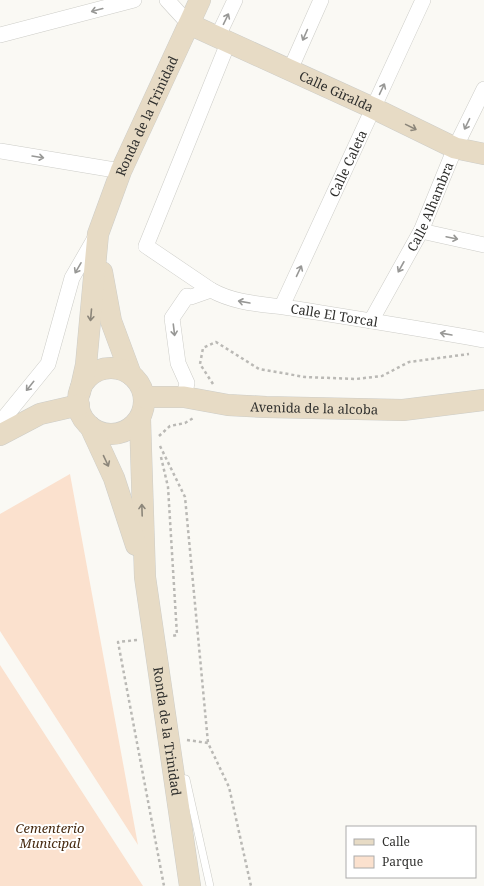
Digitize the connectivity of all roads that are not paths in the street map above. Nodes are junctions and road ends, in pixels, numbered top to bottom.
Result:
1 (134, 0) edge
2 (167, 0) edge
3 (200, 0) edge
4 (235, 0) edge
5 (321, 0) edge
6 (423, 0) edge
7 (189, 24) junction
8 (0, 35) edge
9 (223, 40) junction
10 (290, 70) junction
11 (484, 89) edge
12 (373, 108) junction
13 (455, 148) junction
14 (0, 151) edge
15 (484, 154) edge
16 (121, 171) junction
17 (421, 231) junction
18 (98, 234) junction
19 (484, 245) edge
20 (211, 290) junction
21 (282, 306) junction
22 (371, 321) junction
23 (484, 340) edge
24 (131, 375) junction
25 (144, 397) junction
26 (184, 397) junction
27 (79, 398) junction
28 (484, 400) edge
29 (140, 421) junction
30 (0, 423) edge
31 (90, 426) junction
32 (0, 435) edge
33 (145, 577) junction
34 (174, 776) junction
35 (190, 886) edge
36 (210, 886) edge

1 -> 8 street
2 - 7 street
3 - 7 main road, Ronda de la Trinidad
9 -> 4 street
5 -> 10 street
12 -> 6 street, Calle Caleta
7 - 9 main road, Calle Giralda
7 - 16 main road, Ronda de la Trinidad
9 - 10 main road, Calle Giralda
9 - 20 street, Calle El Torcal
10 - 12 main road, Calle Giralda
11 -> 13 street, Calle Alhambra
12 -> 13 main road, Calle Giralda
21 -> 12 street, Calle Caleta
13 - 15 main road, Calle Giralda
13 - 17 street, Calle Alhambra
14 -> 16 street
16 - 18 main road, Ronda de la Trinidad
17 -> 19 street
17 -> 22 street, Calle Alhambra
18 - 24 main road, Ronda de la Trinidad
18 -> 27 main road, Ronda de la Trinidad
18 -> 30 street
21 -> 20 street, Calle El Torcal
20 -> 26 street
21 - 22 street, Calle El Torcal
23 -> 22 street, Calle El Torcal
24 - 25 main road
24 - 27 main road
25 - 26 main road, Avenida de la alcoba
25 - 29 main road
26 - 28 main road, Avenida de la alcoba
27 - 31 main road
27 - 32 main road
29 - 31 main road
33 -> 29 main road, Ronda de la Trinidad
31 -> 33 main road, Ronda de la Trinidad
33 - 34 main road, Ronda de la Trinidad
34 - 35 main road, Ronda de la Trinidad
34 - 36 lane

